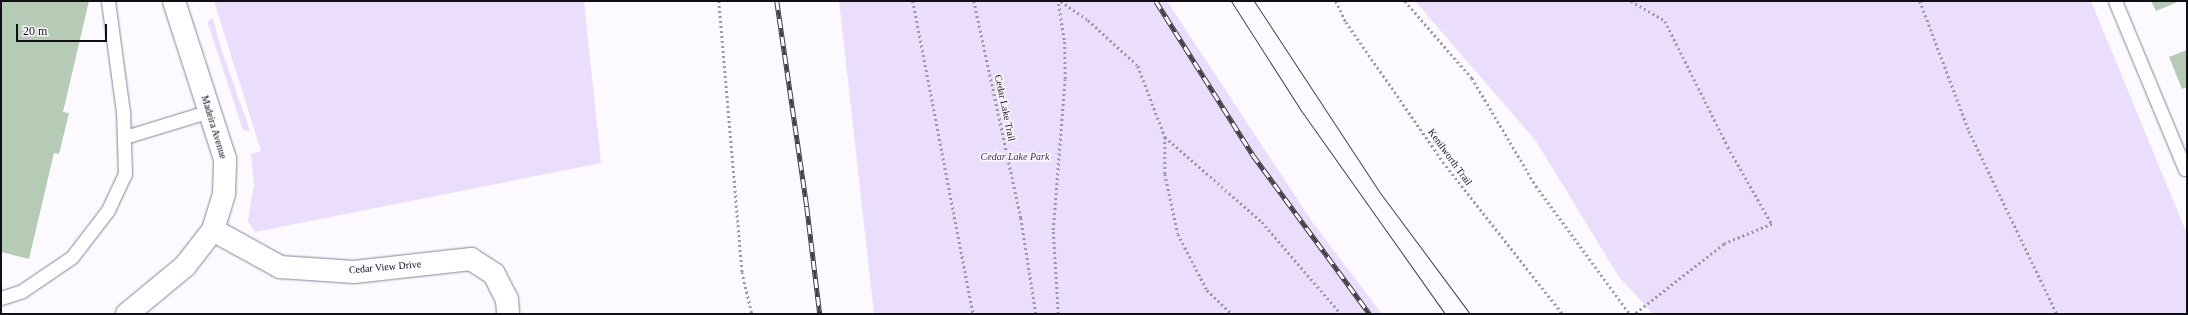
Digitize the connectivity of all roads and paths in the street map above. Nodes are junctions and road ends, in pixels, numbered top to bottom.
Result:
1 (108, 1) edge
2 (174, 1) edge
3 (719, 1) edge
4 (913, 1) edge
5 (974, 1) edge
6 (1060, 1) edge
7 (1336, 1) edge
8 (1405, 1) edge
9 (1631, 1) edge
10 (1920, 1) edge
11 (2115, 1) edge
12 (210, 111) junction
13 (125, 137) junction
14 (1166, 137) junction
15 (2186, 171) edge
16 (213, 230) junction
17 (1, 298) edge
18 (127, 314) edge
19 (508, 314) edge
20 (752, 314) edge
21 (973, 314) edge
22 (1036, 314) edge
23 (1058, 314) edge
24 (1232, 314) edge
25 (1341, 314) edge
26 (1563, 314) edge
27 (1630, 314) edge
28 (1635, 314) edge
29 (2057, 314) edge

1 - 13 lane
2 - 12 street, Madeira Avenue
3 - 20 path
4 - 21 path
5 - 22 path, Cedar Lake Trail
6 - 14 path
6 - 23 path
7 - 26 path, Kenilworth Trail
8 - 27 path
9 - 28 path
10 - 29 path
11 - 15 lane
12 - 13 lane
12 - 16 street, Madeira Avenue
13 - 17 lane
14 - 24 path
14 - 25 path
16 - 18 street, Madeira Avenue
16 - 19 street, Cedar View Drive

